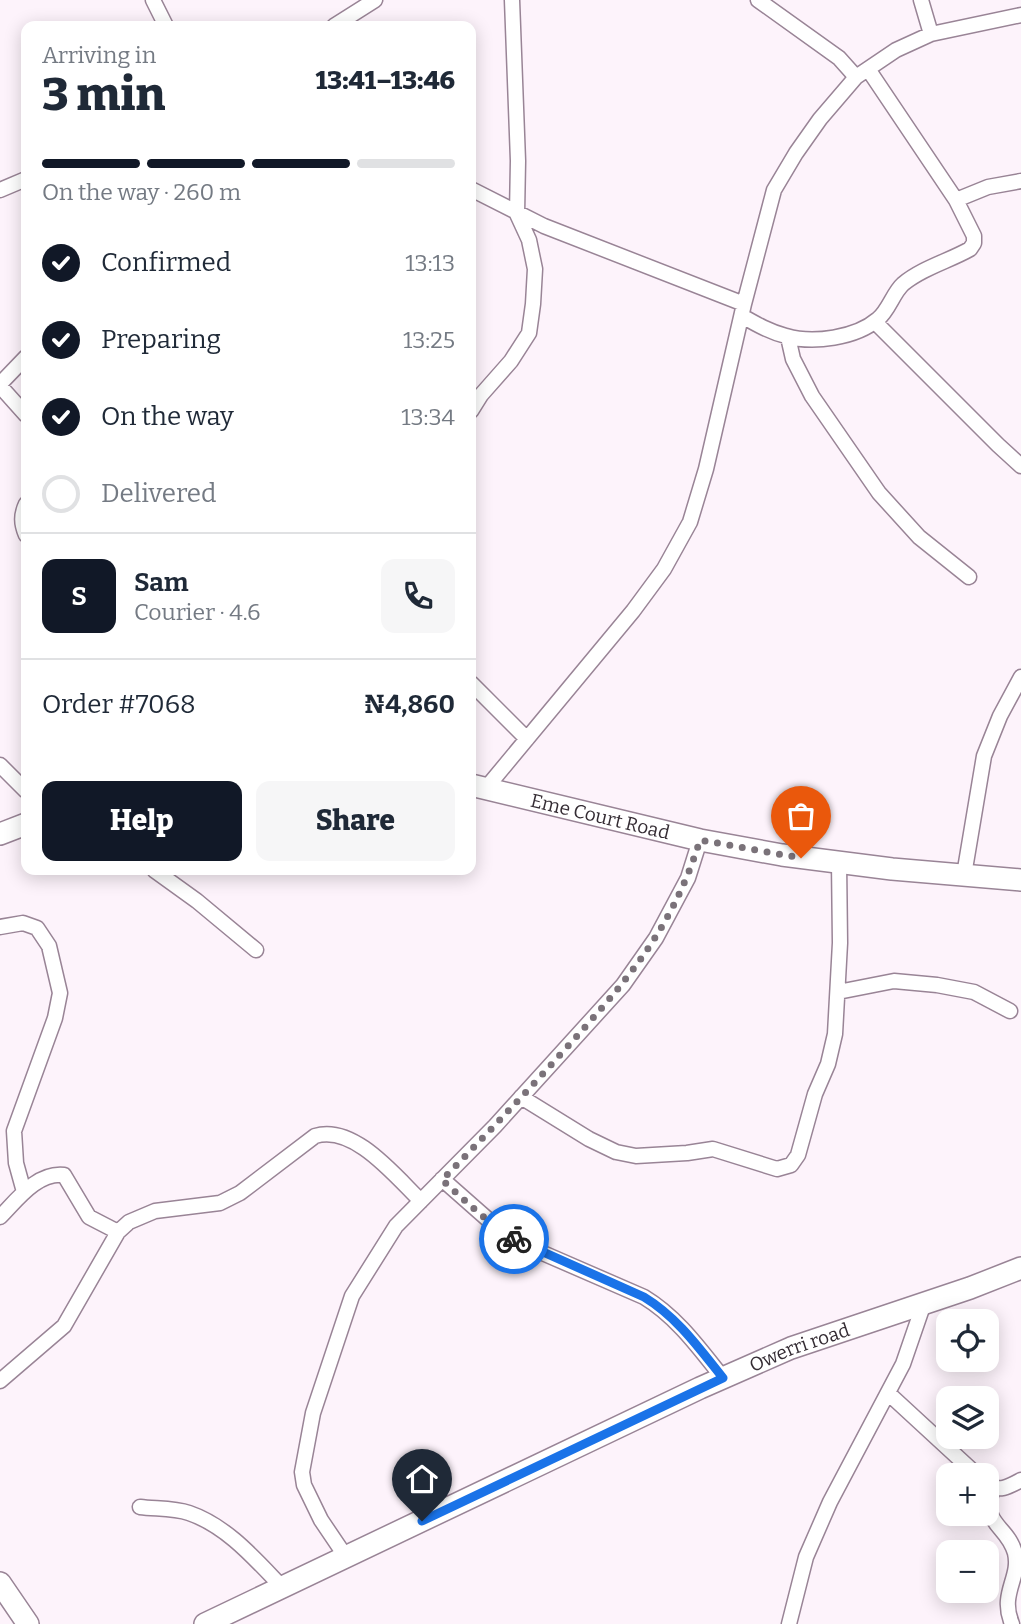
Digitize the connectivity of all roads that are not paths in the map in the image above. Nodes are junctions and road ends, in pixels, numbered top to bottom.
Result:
1 (153, 0) edge
2 (375, 0) edge
3 (512, 0) edge
4 (758, 0) edge
5 (921, 0) edge
6 (1021, 15) edge
7 (164, 21) edge
8 (342, 21) edge
9 (931, 34) junction
10 (862, 73) junction
11 (1021, 181) edge
12 (21, 182) edge
13 (0, 190) edge
14 (476, 194) edge
15 (956, 200) junction
16 (517, 214) junction
17 (743, 310) junction
18 (875, 322) junction
19 (788, 337) junction
20 (21, 362) edge
21 (0, 385) edge
22 (476, 403) edge
23 (21, 409) edge
24 (1021, 466) edge
25 (970, 577) dead end
26 (1021, 677) edge
27 (476, 688) edge
28 (527, 739) junction
29 (0, 765) edge
30 (21, 785) edge
31 (479, 786) edge
32 (21, 826) edge
33 (0, 834) edge
34 (700, 840) junction
35 (839, 862) junction
36 (161, 875) edge
37 (964, 875) junction
38 (1021, 880) edge
39 (0, 927) edge
40 (256, 950) dead end
41 (838, 992) junction
42 (1010, 1011) dead end
43 (521, 1097) junction
44 (442, 1180) junction
45 (24, 1192) junction
46 (421, 1201) junction
47 (0, 1217) edge
48 (118, 1232) junction
49 (1021, 1268) edge
50 (924, 1303) junction
51 (723, 1378) junction
52 (0, 1381) edge
53 (888, 1393) junction
54 (964, 1463) edge
55 (1021, 1480) edge
56 (999, 1487) edge
57 (140, 1507) dead end
58 (998, 1526) edge
59 (346, 1557) junction
60 (0, 1583) edge
61 (282, 1587) junction
62 (29, 1624) edge
63 (205, 1624) edge
64 (789, 1624) edge
65 (1012, 1624) edge

1 - 7 street
2 - 8 street
3 - 16 street
4 - 10 street
5 - 9 street
6 - 9 street
9 - 10 street
10 - 15 street
10 - 17 street
11 - 15 street
12 - 13 street
14 - 16 street
15 - 18 street
16 - 17 street
16 - 22 street
17 - 19 street
17 - 28 street
18 - 19 street
18 - 24 street
19 - 25 street
20 - 21 street
21 - 23 street
26 - 37 street
27 - 28 street
28 - 31 street
29 - 30 street
31 - 34 main road, Eme Court Road
32 - 33 main road
34 - 35 main road, Eme Court Road
34 - 43 street
35 - 37 main road, Eme Court Road
35 - 41 street
36 - 40 street
37 - 38 main road, Eme Court Road
39 - 45 street
41 - 42 street
41 - 43 street
43 - 44 street
44 - 46 street
44 - 51 street
45 - 47 street
45 - 48 street
46 - 48 street
46 - 59 street
48 - 52 street
49 - 50 main road, Owerri road
50 - 51 main road, Owerri road
50 - 53 street
51 - 59 main road, Owerri road
53 - 54 street
53 - 64 street
55 - 56 street
57 - 61 street
58 - 65 street
59 - 61 main road, Owerri road
60 - 62 main road
61 - 63 main road, Owerri road

